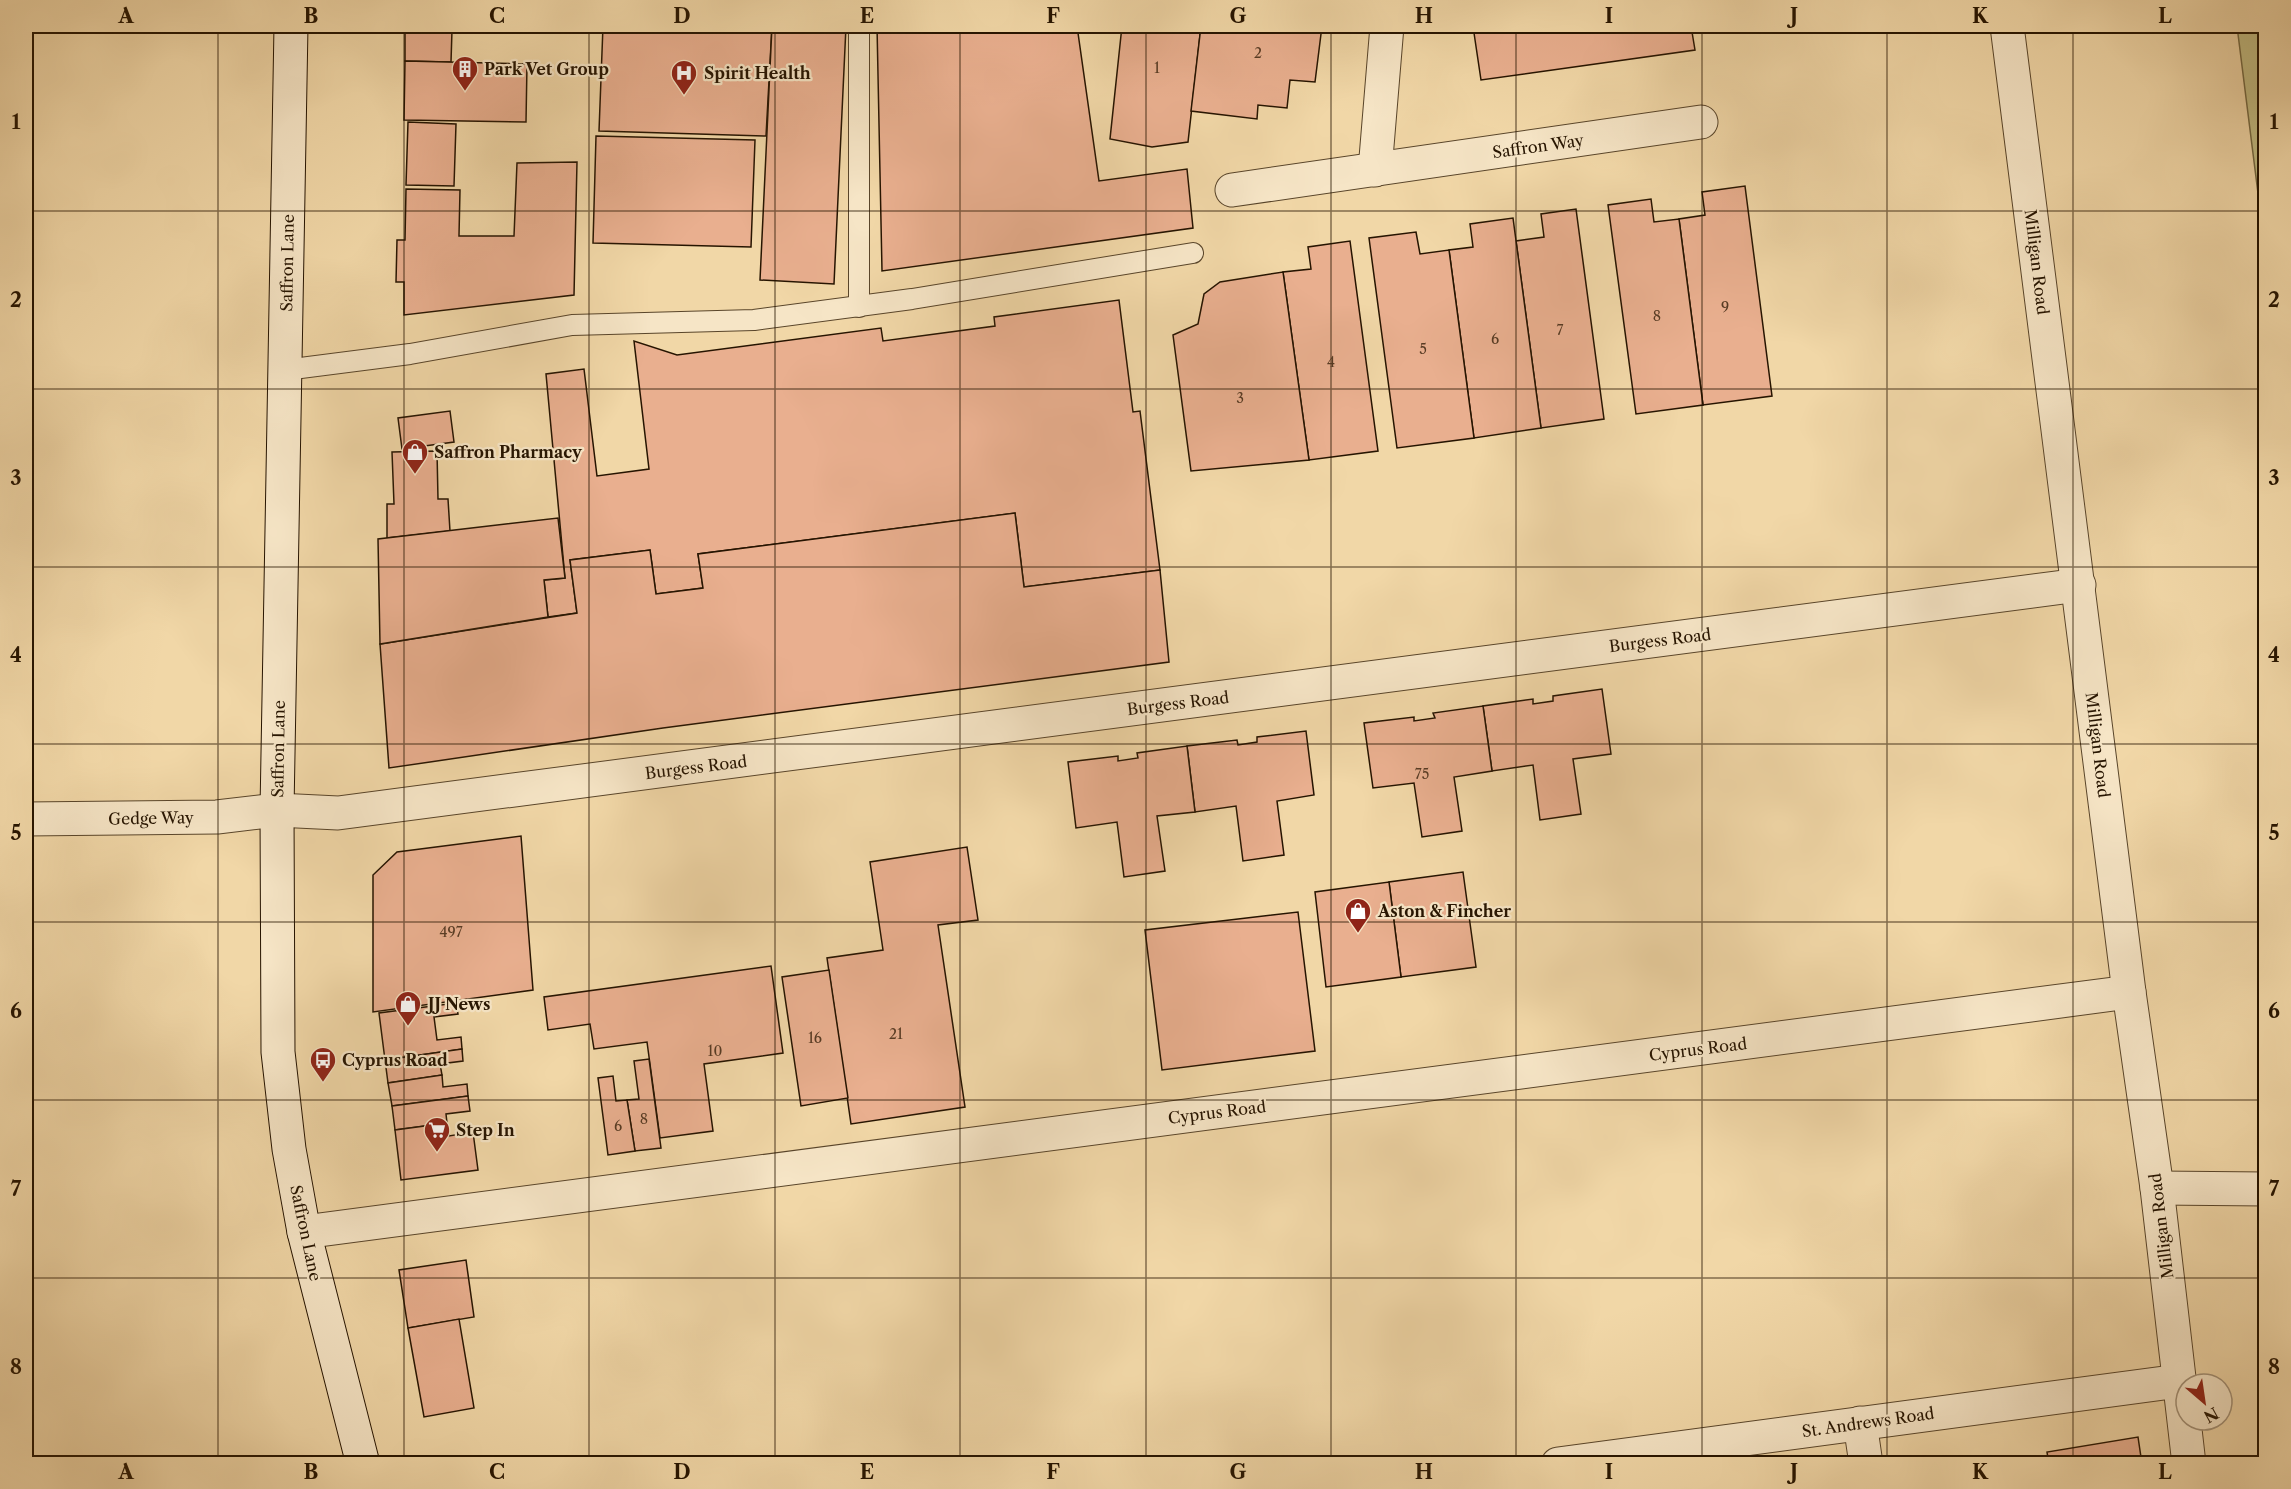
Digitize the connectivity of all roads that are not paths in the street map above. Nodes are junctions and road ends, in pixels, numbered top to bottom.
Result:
1 (291, 26) edge
2 (859, 26) edge
3 (1387, 26) edge
4 (2007, 26) edge
5 (1701, 122) dead end
6 (1375, 170) junction
7 (1232, 190) dead end
8 (1193, 253) dead end
9 (859, 307) junction
10 (285, 370) junction
11 (2079, 585) junction
12 (277, 810) junction
13 (26, 819) edge
14 (2129, 992) junction
15 (2157, 1188) junction
16 (2265, 1189) edge
17 (304, 1232) junction
18 (2178, 1372) edge
19 (2174, 1383) edge
20 (1860, 1423) junction
21 (2185, 1432) edge
22 (363, 1464) edge
23 (1558, 1464) edge
24 (1866, 1464) edge
25 (2189, 1464) edge

1 - 10 street, Saffron Lane
2 - 9 lane
3 - 6 street
4 - 11 street, Milligan Road
5 - 6 street, Saffron Way
6 - 7 street, Saffron Way
8 - 9 lane
9 - 10 lane
10 - 12 street, Saffron Lane
11 - 12 street, Burgess Road
11 - 14 street, Milligan Road
12 - 13 street, Gedge Way
12 - 17 street, Saffron Lane
14 - 15 street, Milligan Road
14 - 17 street, Cyprus Road
15 - 16 street
15 - 18 street, Milligan Road
17 - 22 street, Saffron Lane
19 - 20 street, St. Andrews Road
20 - 23 street, St. Andrews Road
20 - 24 street
21 - 25 street, Milligan Road

